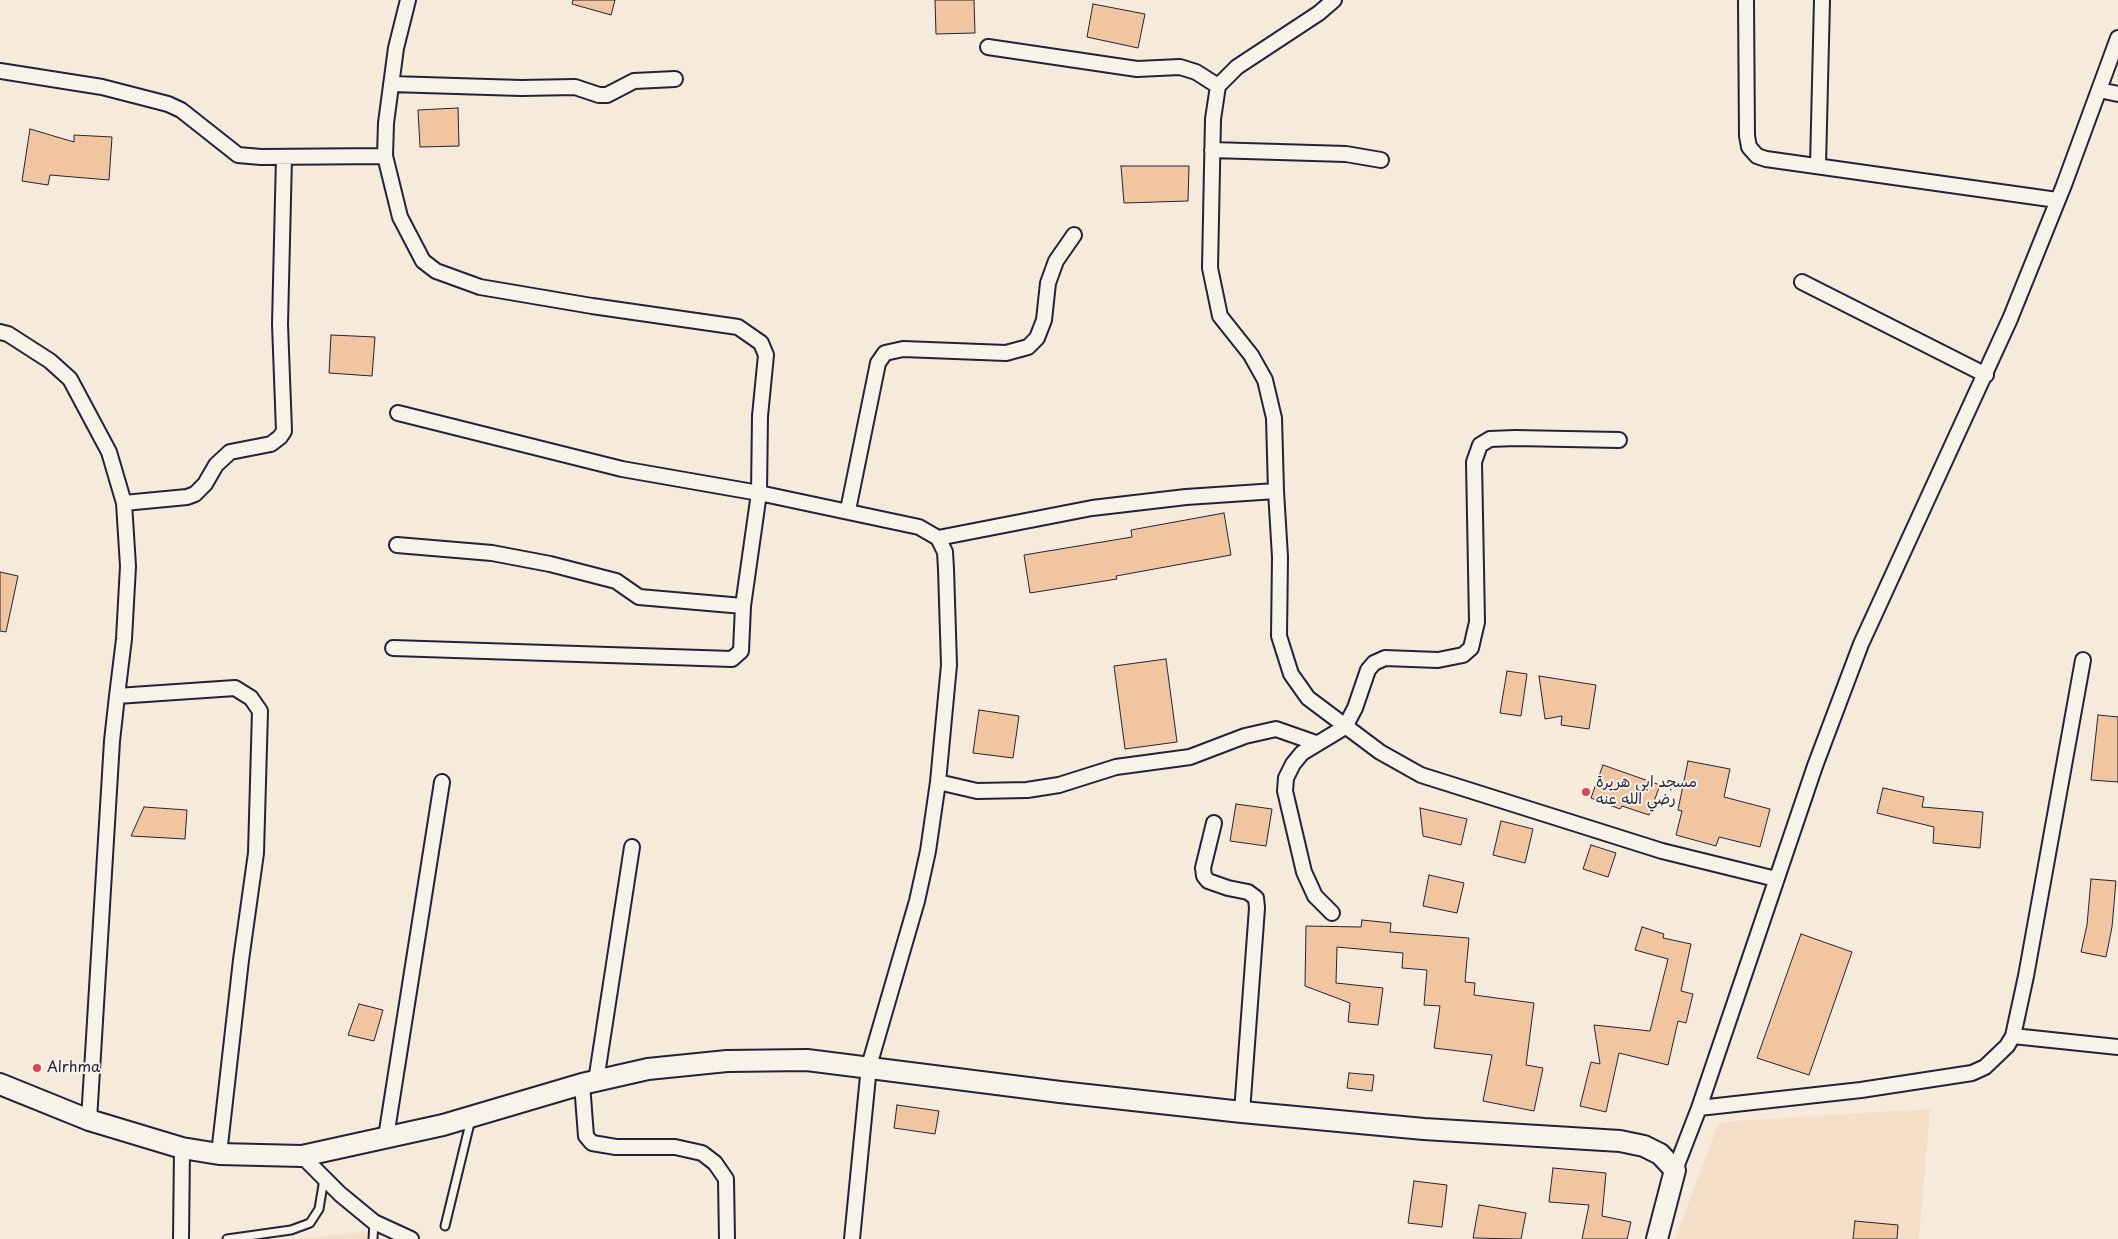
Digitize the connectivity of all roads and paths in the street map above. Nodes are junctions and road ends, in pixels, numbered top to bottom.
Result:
1 (408, 0) edge
2 (1334, 0) edge
3 (1746, 0) edge
4 (1822, 0) edge
5 (2118, 38) edge
6 (988, 47) dead end
7 (0, 70) edge
8 (675, 79) dead end
9 (391, 84) junction
10 (1218, 86) junction
11 (2099, 90) junction
12 (2118, 94) edge
13 (1212, 150) junction
14 (385, 156) junction
15 (284, 157) junction
16 (1381, 160) dead end
17 (1818, 166) junction
18 (2057, 200) junction
19 (1074, 235) dead end
20 (1802, 282) dead end
21 (0, 332) edge
22 (1986, 375) junction
23 (398, 413) dead end
24 (1619, 440) dead end
25 (1276, 491) junction
26 (759, 493) junction
27 (124, 503) junction
28 (848, 510) junction
29 (938, 538) junction
30 (397, 545) dead end
31 (743, 606) junction
32 (393, 648) dead end
33 (2082, 660) dead end
34 (117, 696) junction
35 (1345, 726) junction
36 (1316, 743) junction
37 (442, 782) dead end
38 (938, 782) junction
39 (1214, 823) dead end
40 (632, 847) dead end
41 (1776, 879) junction
42 (1332, 913) dead end
43 (2013, 1036) junction
44 (2118, 1047) edge
45 (869, 1066) junction
46 (589, 1083) junction
47 (0, 1084) edge
48 (1699, 1108) junction
49 (1242, 1112) junction
50 (472, 1116) junction
51 (89, 1120) junction
52 (386, 1137) junction
53 (182, 1148) junction
54 (219, 1154) junction
55 (302, 1156) junction
56 (1675, 1170) junction
57 (324, 1177) junction
58 (374, 1222) junction
59 (445, 1226) dead end
60 (181, 1239) edge
61 (227, 1239) edge
62 (373, 1239) edge
63 (411, 1239) edge
64 (727, 1239) edge
65 (852, 1239) edge
66 (1657, 1239) edge

1 - 9 street
2 - 10 street
3 - 17 street
4 - 17 street
5 - 11 street
6 - 10 street
7 - 15 street
8 - 9 street
9 - 14 street
10 - 13 street
11 - 12 street
11 - 18 street
13 - 16 street
13 - 25 street
14 - 15 street
14 - 26 street
15 - 27 street
17 - 18 street
18 - 22 street
19 - 28 street
20 - 22 street
21 - 27 street
22 - 41 street
23 - 26 street
24 - 35 street
25 - 29 street
25 - 35 street
26 - 28 street
26 - 31 street
27 - 34 street
28 - 29 street
29 - 38 street
30 - 31 street
31 - 32 street
33 - 43 street
34 - 51 street
34 - 54 street
35 - 36 street
35 - 41 street
36 - 38 street
36 - 42 street
37 - 52 street
38 - 45 street
39 - 49 street
40 - 46 street
41 - 48 street
43 - 44 street
43 - 48 street
45 - 46 street
45 - 49 street
45 - 65 street
46 - 50 street
46 - 64 street
47 - 51 street
48 - 56 street
49 - 56 street
50 - 52 street
50 - 59 lane
51 - 53 street
52 - 55 street
53 - 54 street
53 - 60 street
54 - 55 street
55 - 57 street
56 - 66 street
57 - 58 street
57 - 61 lane
58 - 62 lane
58 - 63 street

